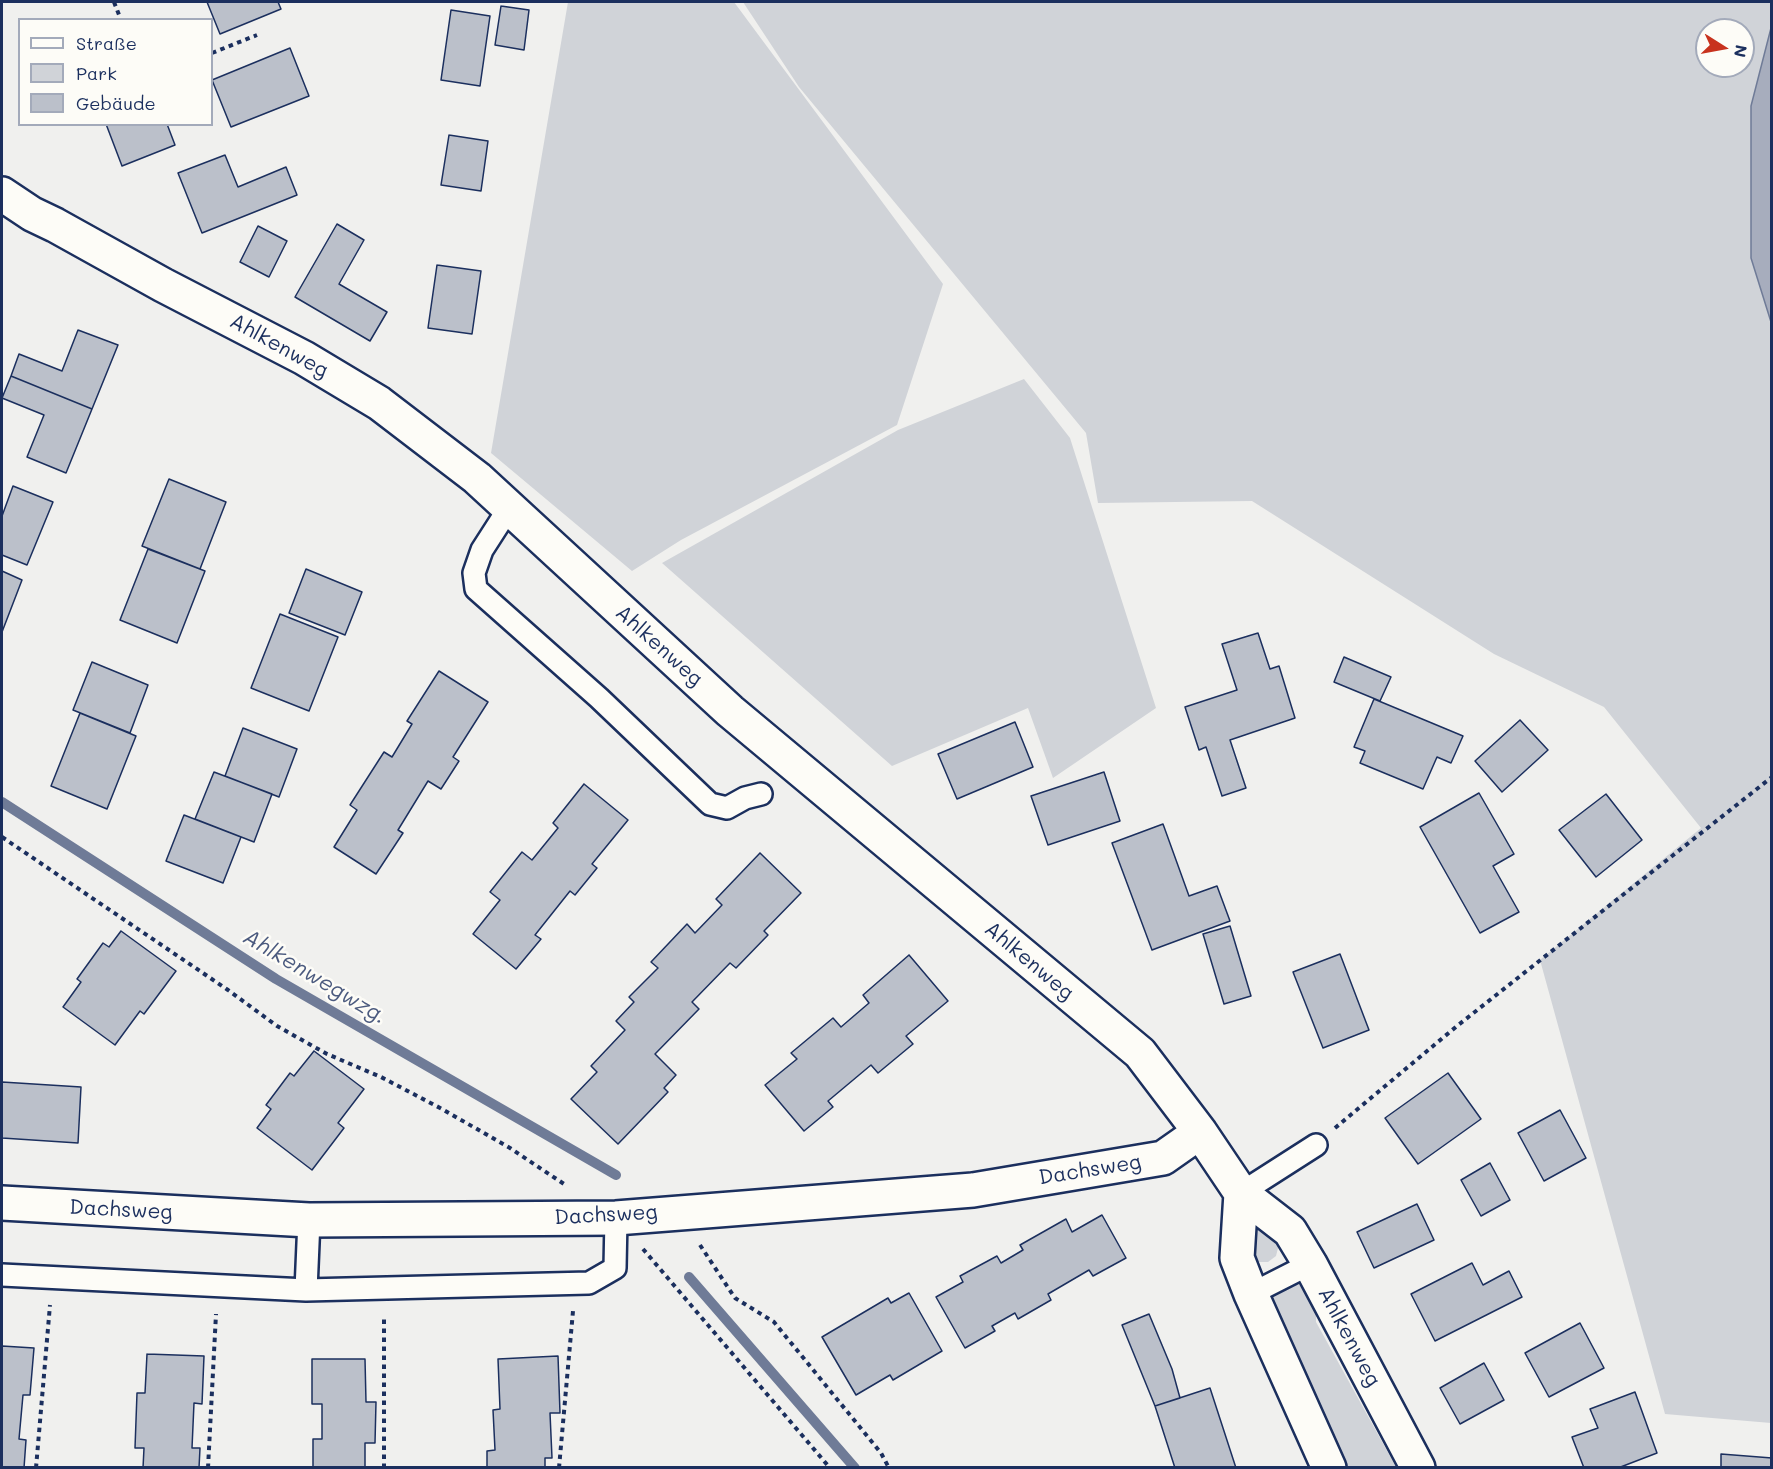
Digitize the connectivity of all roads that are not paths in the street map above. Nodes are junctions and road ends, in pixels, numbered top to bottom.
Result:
1 (2, 194) edge
2 (509, 507) junction
3 (761, 794) dead end
4 (1200, 1132) junction
5 (1316, 1145) road end
6 (1240, 1193) junction
7 (2, 1203) edge
8 (616, 1218) junction
9 (309, 1220) junction
10 (1310, 1264) junction
11 (2, 1275) edge
12 (306, 1290) junction
13 (1251, 1294) junction
14 (1329, 1467) edge
15 (1418, 1467) edge

1 - 2 street, Ahlkenweg
2 - 3 lane
2 - 4 street, Ahlkenweg
4 - 6 street, Ahlkenweg
4 - 8 street, Dachsweg
5 - 6 lane
6 - 10 street, Ahlkenweg
6 - 13 street
7 - 9 street, Dachsweg
8 - 9 street, Dachsweg
8 - 12 lane
9 - 12 lane
10 - 13 lane
10 - 15 street, Ahlkenweg
11 - 12 lane
13 - 14 street

